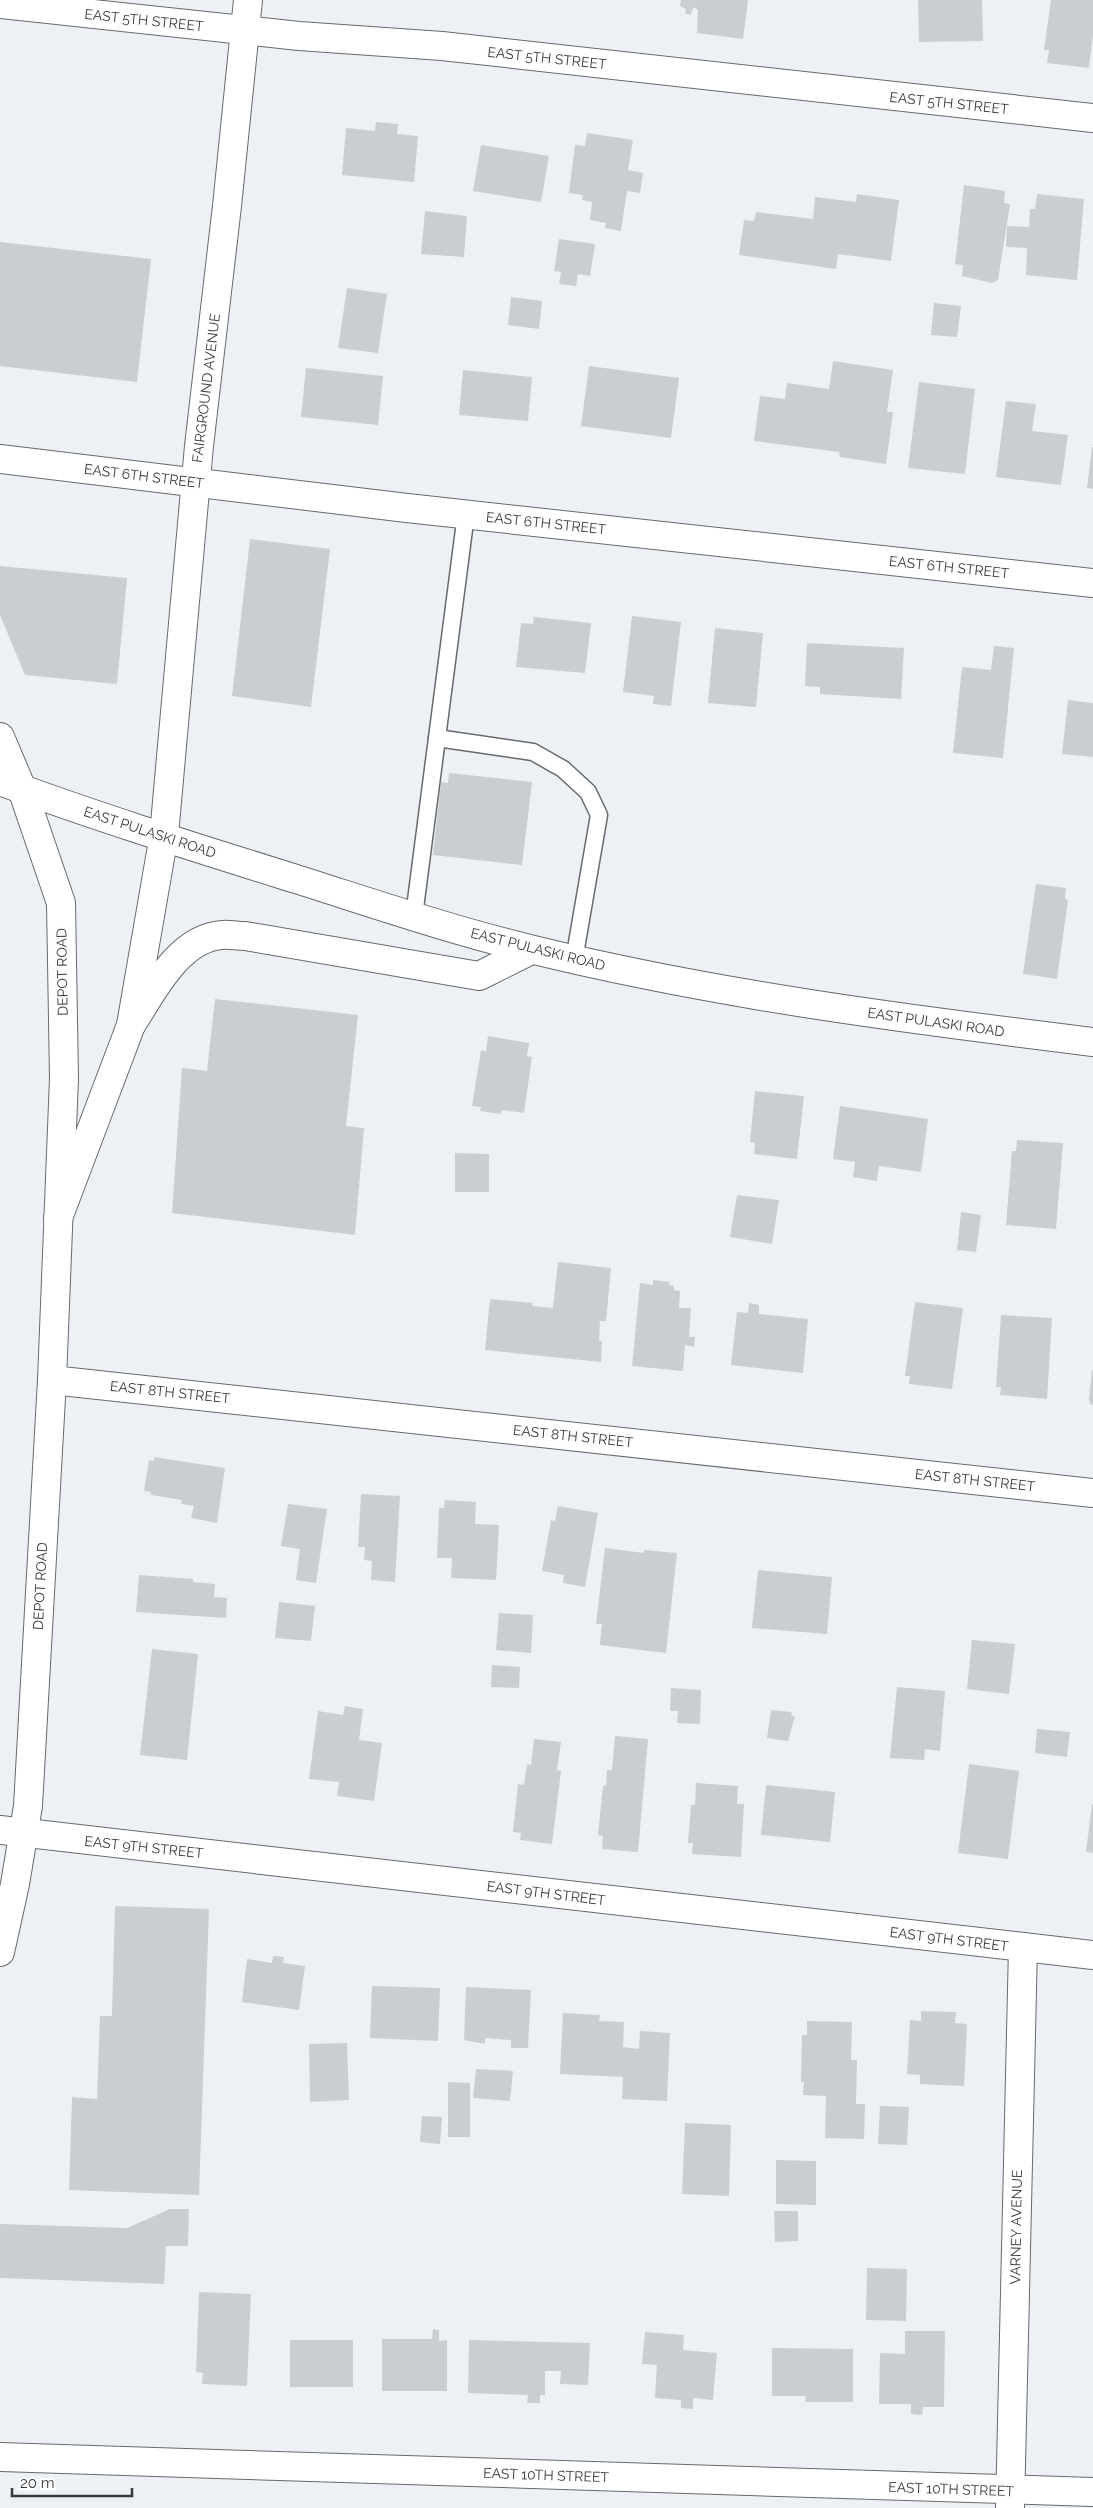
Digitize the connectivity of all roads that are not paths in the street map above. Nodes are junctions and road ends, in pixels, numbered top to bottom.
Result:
1 (248, 0) edge
2 (0, 4) edge
3 (245, 30) junction
4 (1093, 118) edge
5 (0, 459) edge
6 (195, 482) junction
7 (466, 514) junction
8 (1093, 583) edge
9 (0, 737) edge
10 (437, 738) junction
11 (11, 785) edge
12 (164, 836) junction
13 (414, 916) junction
14 (531, 950) junction
15 (574, 960) junction
16 (131, 1025) junction
17 (1093, 1042) edge
18 (58, 1218) junction
19 (52, 1380) junction
20 (1093, 1493) edge
21 (11, 1831) edge
22 (1023, 1947) junction
23 (0, 1952) edge
24 (1093, 1954) edge
25 (0, 2457) edge
26 (1093, 2492) edge
27 (1010, 2499) edge

1 - 3 street, FAIRGROUND AVENUE
2 - 3 street, EAST 5TH STREET
3 - 4 street, EAST 5TH STREET
3 - 6 street, FAIRGROUND AVENUE
5 - 6 street, EAST 6TH STREET
6 - 7 street, EAST 6TH STREET
6 - 12 street, FAIRGROUND AVENUE
7 - 8 street, EAST 6TH STREET
7 - 10 lane
9 - 11 street, DEPOT ROAD
10 - 13 lane
10 - 15 lane
11 - 12 street, EAST PULASKI ROAD
11 - 18 street, DEPOT ROAD
12 - 13 street, EAST PULASKI ROAD
12 - 16 street, DEPOT ROAD
13 - 14 street, EAST PULASKI ROAD
14 - 15 street, EAST PULASKI ROAD
14 - 16 street
15 - 17 street, EAST PULASKI ROAD
16 - 18 street, DEPOT ROAD
18 - 19 street, DEPOT ROAD
19 - 20 street, EAST 8TH STREET
19 - 21 street, DEPOT ROAD
21 - 22 street, EAST 9TH STREET
21 - 23 street, DEPOT ROAD
22 - 24 street, EAST 9TH STREET
22 - 27 street, VARNEY AVENUE
25 - 27 street, EAST 10TH STREET
26 - 27 street, EAST 10TH STREET

